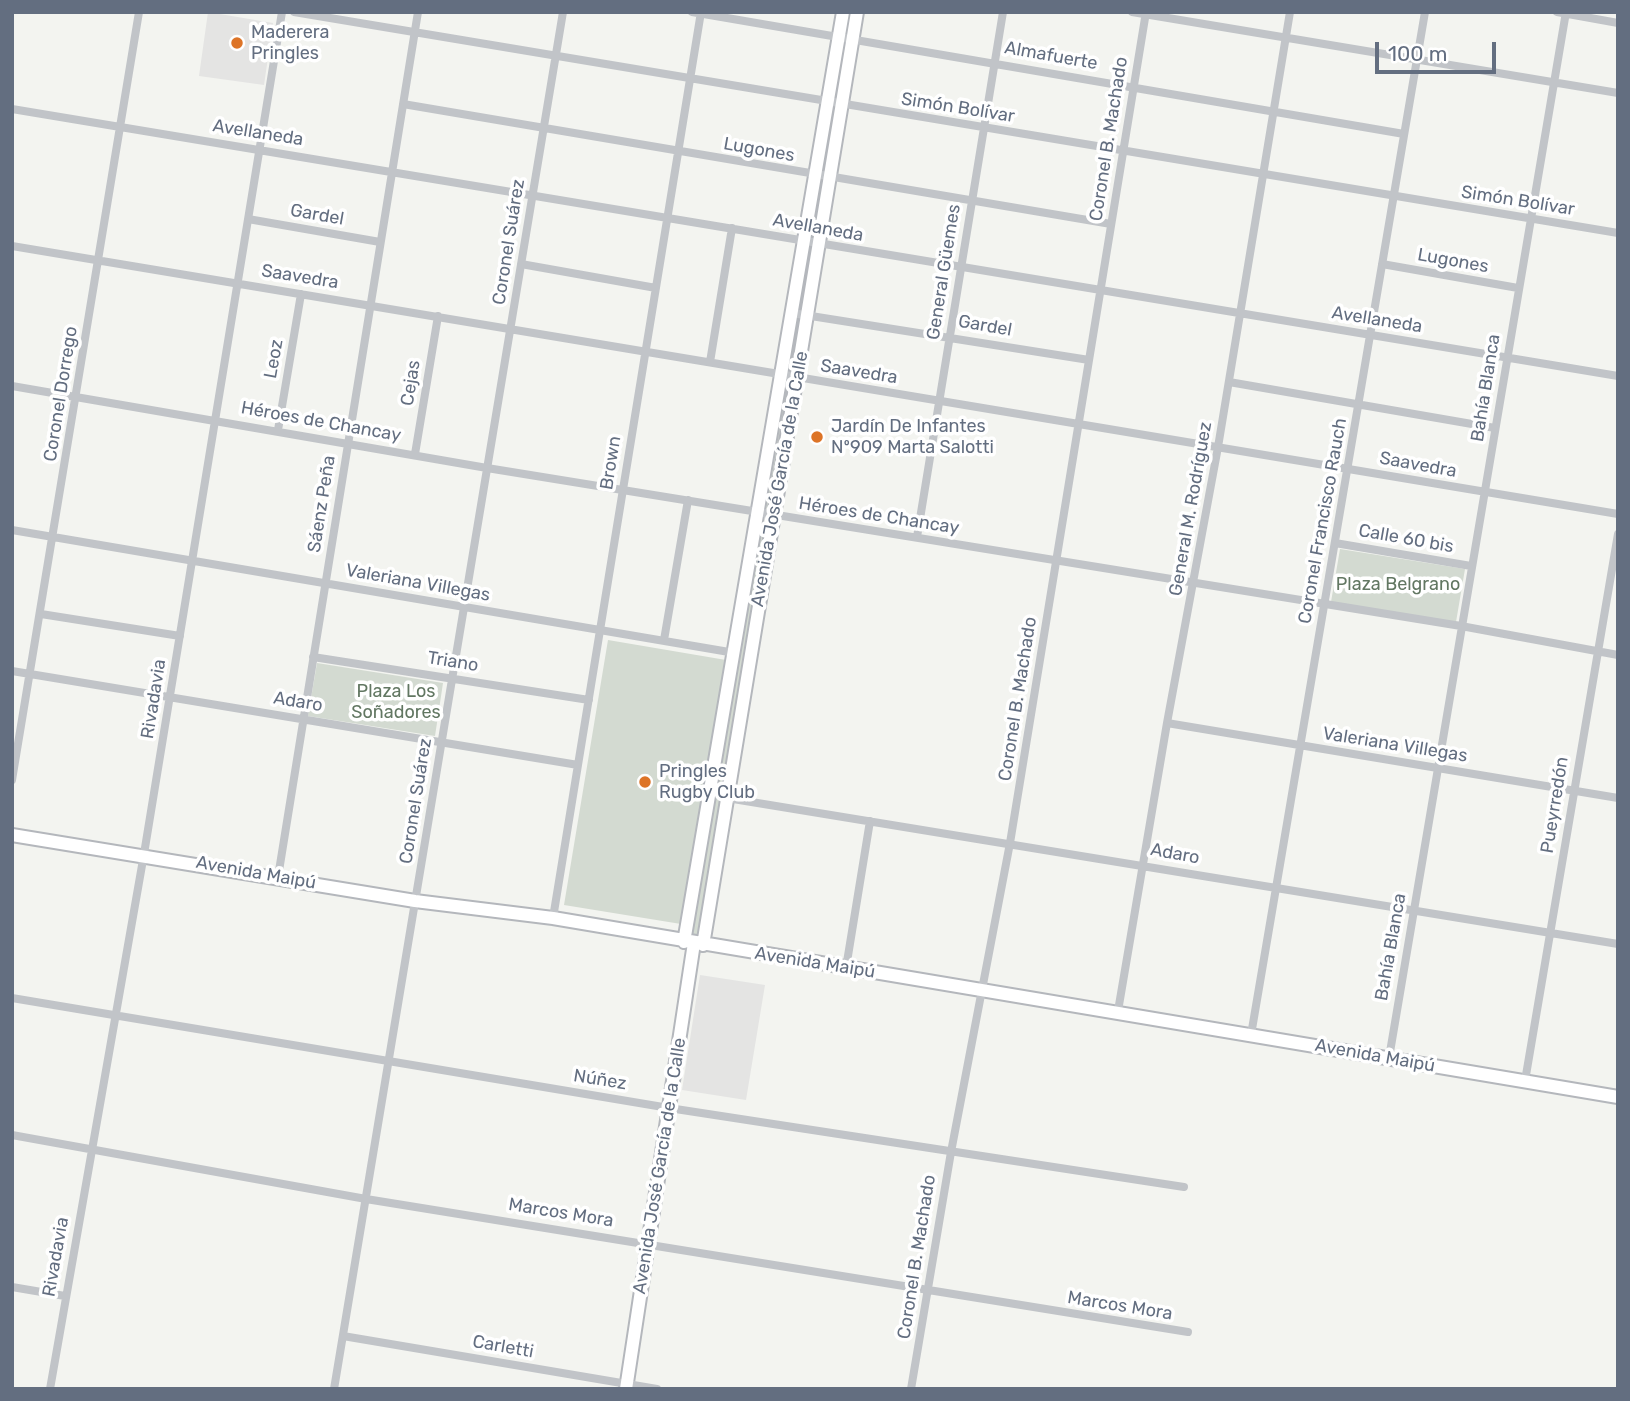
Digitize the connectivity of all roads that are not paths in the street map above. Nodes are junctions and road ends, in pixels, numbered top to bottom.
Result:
1 (139, 12) edge
2 (282, 12) edge
3 (294, 12) edge
4 (418, 12) edge
5 (563, 12) edge
6 (843, 12) edge
7 (857, 12) edge
8 (1003, 12) edge
9 (1132, 12) edge
10 (1290, 12) edge
11 (1425, 12) edge
12 (698, 13) edge
13 (1146, 13) edge
14 (1563, 13) edge
15 (1618, 23) edge
16 (415, 32) junction
17 (839, 36) junction
18 (853, 38) junction
19 (1285, 38) junction
20 (556, 56) junction
21 (1416, 60) junction
22 (994, 63) junction
23 (690, 79) junction
24 (1553, 82) junction
25 (1134, 87) junction
26 (1618, 93) edge
27 (828, 103) junction
28 (403, 104) junction
29 (843, 106) junction
30 (12, 108) edge
31 (1273, 112) junction
32 (120, 126) junction
33 (544, 128) junction
34 (984, 128) junction
35 (1405, 134) junction
36 (260, 149) junction
37 (1123, 151) junction
38 (678, 152) junction
39 (392, 172) junction
40 (1263, 174) junction
41 (816, 175) junction
42 (831, 178) junction
43 (533, 195) junction
44 (1393, 196) junction
45 (972, 200) junction
46 (668, 218) junction
47 (248, 219) junction
48 (1530, 219) junction
49 (1111, 224) junction
50 (733, 228) junction
51 (1618, 233) edge
52 (380, 242) junction
53 (804, 242) junction
54 (819, 245) junction
55 (12, 246) edge
56 (99, 260) junction
57 (521, 264) junction
58 (1382, 264) junction
59 (961, 267) junction
60 (238, 283) junction
61 (656, 288) junction
62 (1518, 288) junction
63 (1100, 290) junction
64 (301, 294) junction
65 (370, 305) junction
66 (792, 313) junction
67 (1240, 313) junction
68 (438, 316) junction
69 (808, 316) junction
70 (510, 329) junction
71 (1371, 335) junction
72 (950, 336) junction
73 (646, 351) junction
74 (1507, 358) junction
75 (1089, 360) junction
76 (710, 362) junction
77 (781, 376) junction
78 (1618, 376) edge
79 (796, 378) junction
80 (1229, 382) junction
81 (12, 386) edge
82 (76, 397) junction
83 (939, 400) junction
84 (1358, 406) junction
85 (215, 420) junction
86 (1079, 424) junction
87 (1495, 428) junction
88 (278, 430) junction
89 (348, 442) junction
90 (1219, 447) junction
91 (415, 454) junction
92 (487, 468) junction
93 (1347, 469) junction
94 (623, 490) junction
95 (1485, 492) junction
96 (688, 500) junction
97 (759, 512) junction
98 (1618, 514) edge
99 (774, 515) junction
100 (12, 530) edge
101 (1618, 534) edge
102 (53, 537) junction
103 (917, 537) junction
104 (1335, 543) junction
105 (192, 560) junction
106 (1056, 561) junction
107 (1471, 566) junction
108 (325, 583) junction
109 (1194, 584) junction
110 (1324, 605) junction
111 (464, 608) junction
112 (41, 614) junction
113 (1461, 626) junction
114 (600, 629) junction
115 (180, 636) junction
116 (664, 640) junction
117 (1598, 651) junction
118 (735, 653) junction
119 (1618, 655) edge
120 (313, 657) junction
121 (12, 671) edge
122 (31, 674) junction
123 (452, 678) junction
124 (170, 697) junction
125 (589, 700) junction
126 (303, 719) junction
127 (1167, 723) junction
128 (442, 742) junction
129 (1300, 746) junction
130 (578, 765) junction
131 (1438, 769) junction
132 (12, 780) edge
133 (1573, 791) junction
134 (727, 798) junction
135 (1618, 798) edge
136 (870, 821) junction
137 (12, 835) edge
138 (1010, 843) junction
139 (144, 855) junction
140 (1143, 864) junction
141 (278, 877) junction
142 (1278, 887) junction
143 (415, 901) junction
144 (1413, 910) junction
145 (553, 918) junction
146 (1551, 933) junction
147 (694, 943) junction
148 (1618, 944) edge
149 (846, 968) junction
150 (981, 990) junction
151 (12, 998) edge
152 (1118, 1011) junction
153 (115, 1016) junction
154 (1251, 1035) junction
155 (1389, 1058) junction
156 (388, 1062) junction
157 (1525, 1081) junction
158 (1618, 1097) edge
159 (668, 1108) junction
160 (12, 1135) edge
161 (91, 1148) junction
162 (951, 1152) junction
163 (1184, 1187) dead end
164 (366, 1199) junction
165 (648, 1243) junction
166 (12, 1287) edge
167 (927, 1292) junction
168 (65, 1296) junction
169 (1188, 1332) dead end
170 (343, 1336) junction
171 (626, 1386) edge
172 (50, 1389) edge
173 (334, 1389) edge
174 (657, 1389) edge
175 (911, 1389) edge

1 - 32 street, Coronel Dorrego
2 - 36 street, Rivadavia
3 - 16 street, Simón Bolívar
4 - 16 street, Sáenz Peña
5 - 20 street, Coronel Suárez
6 - 17 main road, Avenida José García de la Calle
7 - 18 main road, Avenida José García de la Calle
8 - 22 street, General Güemes
9 - 13 street
10 - 19 street, General M. Rodríguez
11 - 21 street, Coronel Francisco Rauch
12 - 17 street, Almafuerte
12 - 23 street, Brown
13 - 19 street
13 - 25 street, Coronel B. Machado
14 - 15 street
14 - 24 street, Bahía Blanca
16 - 20 street, Simón Bolívar
16 - 28 street, Sáenz Peña
17 - 18 street, Almafuerte
17 - 27 main road, Avenida José García de la Calle
18 - 22 street, Almafuerte
18 - 29 main road, Avenida José García de la Calle
19 - 21 street
19 - 31 street, General M. Rodríguez
20 - 23 street, Simón Bolívar
20 - 33 street, Coronel Suárez
21 - 24 street
21 - 35 street, Coronel Francisco Rauch
22 - 25 street, Almafuerte
22 - 34 street, General Güemes
23 - 27 street, Simón Bolívar
23 - 38 street, Brown
24 - 26 street
24 - 48 street, Bahía Blanca
25 - 31 street, Almafuerte
25 - 37 street, Coronel B. Machado
27 - 29 street, Simón Bolívar
27 - 41 main road, Avenida José García de la Calle
28 - 33 street, Lugones
28 - 39 street, Sáenz Peña
29 - 34 street, Simón Bolívar
29 - 42 main road, Avenida José García de la Calle
30 - 32 street, Avellaneda
31 - 35 street, Almafuerte
31 - 40 street, General M. Rodríguez
32 - 36 street, Avellaneda
32 - 56 street, Coronel Dorrego
33 - 38 street, Lugones
33 - 43 street, Coronel Suárez
34 - 37 street, Simón Bolívar
34 - 45 street, General Güemes
35 - 44 street, Coronel Francisco Rauch
36 - 39 street, Avellaneda
36 - 47 street, Rivadavia
37 - 40 street, Simón Bolívar
37 - 49 street, Coronel B. Machado
38 - 41 street, Lugones
38 - 46 street, Brown
39 - 43 street, Avellaneda
39 - 52 street, Sáenz Peña
40 - 44 street, Simón Bolívar
40 - 67 street, General M. Rodríguez
41 - 42 street, Lugones
41 - 53 main road, Avenida José García de la Calle
42 - 45 street, Lugones
42 - 54 main road, Avenida José García de la Calle
43 - 46 street, Avellaneda
43 - 57 street, Coronel Suárez
44 - 48 street, Simón Bolívar
44 - 58 street, Coronel Francisco Rauch
45 - 49 street, Lugones
45 - 59 street, General Güemes
46 - 50 street, Avellaneda
46 - 61 street, Brown
47 - 52 street, Gardel
47 - 60 street, Rivadavia
48 - 51 street, Simón Bolívar
48 - 62 street, Bahía Blanca
49 - 63 street, Coronel B. Machado
50 - 53 street, Avellaneda
50 - 76 street
52 - 65 street, Sáenz Peña
53 - 54 street, Avellaneda
53 - 66 main road, Avenida José García de la Calle
54 - 59 street, Avellaneda
54 - 69 main road, Avenida José García de la Calle
55 - 56 street, Saavedra
56 - 60 street, Saavedra
56 - 82 street, Coronel Dorrego
57 - 61 street
57 - 70 street, Coronel Suárez
58 - 62 street, Lugones
58 - 71 street, Coronel Francisco Rauch
59 - 63 street, Avellaneda
59 - 72 street, General Güemes
60 - 64 street, Saavedra
60 - 85 street, Rivadavia
61 - 73 street, Brown
62 - 74 street, Bahía Blanca
63 - 67 street, Avellaneda
63 - 75 street, Coronel B. Machado
64 - 65 street, Saavedra
64 - 88 street, Leoz
65 - 68 street, Saavedra
65 - 89 street, Sáenz Peña
66 - 69 street, Gardel
66 - 77 main road, Avenida José García de la Calle
67 - 71 street, Avellaneda
67 - 80 street, General M. Rodríguez
68 - 70 street, Saavedra
68 - 91 street, Cejas
69 - 72 street, Gardel
69 - 79 main road, Avenida José García de la Calle
70 - 73 street, Saavedra
70 - 92 street, Coronel Suárez
71 - 74 street, Avellaneda
71 - 84 street, Coronel Francisco Rauch
72 - 75 street, Gardel
72 - 83 street, General Güemes
73 - 76 street, Saavedra
73 - 94 street, Brown
74 - 78 street, Avellaneda
74 - 87 street, Bahía Blanca
75 - 86 street, Coronel B. Machado
76 - 77 street, Saavedra
77 - 79 street, Saavedra
77 - 97 main road, Avenida José García de la Calle
79 - 83 street, Saavedra
79 - 99 main road, Avenida José García de la Calle
80 - 84 street
80 - 90 street, General M. Rodríguez
81 - 82 street, Héroes de Chancay
82 - 85 street, Héroes de Chancay
82 - 102 street, Coronel Dorrego
83 - 86 street, Saavedra
83 - 103 street, General Güemes
84 - 87 street
84 - 93 street, Coronel Francisco Rauch
85 - 88 street, Héroes de Chancay
85 - 105 street, Rivadavia
86 - 90 street, Saavedra
86 - 106 street, Coronel B. Machado
87 - 95 street, Bahía Blanca
88 - 89 street, Héroes de Chancay
89 - 91 street, Héroes de Chancay
89 - 108 street, Sáenz Peña
90 - 93 street, Saavedra
90 - 109 street, General M. Rodríguez
91 - 92 street, Héroes de Chancay
92 - 94 street, Héroes de Chancay
92 - 111 street, Coronel Suárez
93 - 95 street, Saavedra
93 - 104 street, Coronel Francisco Rauch
94 - 96 street, Héroes de Chancay
94 - 114 street, Brown
95 - 98 street, Saavedra
95 - 107 street, Bahía Blanca
96 - 97 street, Héroes de Chancay
96 - 116 street
97 - 99 street, Héroes de Chancay
97 - 118 main road, Avenida José García de la Calle
99 - 103 street, Héroes de Chancay
99 - 134 main road, Avenida José García de la Calle
100 - 102 street, Valeriana Villegas
101 - 117 street, Pueyrredón
102 - 105 street, Valeriana Villegas
102 - 112 street, Coronel Dorrego
103 - 106 street, Héroes de Chancay
104 - 107 street, Calle 60 bis
104 - 110 street, Coronel Francisco Rauch
105 - 108 street, Valeriana Villegas
105 - 115 street, Rivadavia
106 - 109 street, Héroes de Chancay
106 - 138 street, Coronel B. Machado
107 - 113 street, Bahía Blanca
108 - 111 street, Valeriana Villegas
108 - 120 street, Sáenz Peña
109 - 110 street, Héroes de Chancay
109 - 127 street, General M. Rodríguez
110 - 113 street, Héroes de Chancay
110 - 129 street, Coronel Francisco Rauch
111 - 114 street, Valeriana Villegas
111 - 123 street, Coronel Suárez
112 - 115 street
112 - 122 street, Coronel Dorrego
113 - 117 street, Héroes de Chancay
113 - 131 street, Bahía Blanca
114 - 116 street, Valeriana Villegas
114 - 125 street, Brown
115 - 124 street, Rivadavia
116 - 118 street, Valeriana Villegas
117 - 119 street, Héroes de Chancay
117 - 133 street, Pueyrredón
118 - 147 main road, Avenida José García de la Calle
120 - 123 street, Triano
120 - 126 street, Sáenz Peña
121 - 122 street, Adaro
122 - 124 street, Adaro
122 - 132 street, Coronel Dorrego
123 - 125 street, Triano
123 - 128 street, Coronel Suárez
124 - 126 street, Adaro
124 - 139 street, Rivadavia
125 - 130 street, Brown
126 - 128 street, Adaro
126 - 141 street, Sáenz Peña
127 - 129 street, Valeriana Villegas
127 - 140 street, General M. Rodríguez
128 - 130 street, Adaro
128 - 143 street, Coronel Suárez
129 - 131 street, Valeriana Villegas
129 - 142 street, Coronel Francisco Rauch
130 - 145 street, Brown
131 - 133 street, Valeriana Villegas
131 - 144 street, Bahía Blanca
133 - 135 street, Valeriana Villegas
133 - 146 street, Pueyrredón
134 - 136 street, Adaro
134 - 147 main road, Avenida José García de la Calle
136 - 138 street, Adaro
136 - 149 street
137 - 139 main road, Avenida Maipú
138 - 140 street, Adaro
138 - 150 street, Coronel B. Machado
139 - 141 main road, Avenida Maipú
139 - 153 street, Rivadavia
140 - 142 street, Adaro
140 - 152 street, General M. Rodríguez
141 - 143 main road, Avenida Maipú
142 - 144 street, Adaro
142 - 154 street, Coronel Francisco Rauch
143 - 145 main road, Avenida Maipú
143 - 156 street, Coronel Suárez
144 - 146 street, Adaro
144 - 155 street, Bahía Blanca
145 - 147 main road, Avenida Maipú
146 - 148 street, Adaro
146 - 157 street, Pueyrredón
147 - 149 main road, Avenida Maipú
147 - 159 main road, Avenida José García de la Calle
149 - 150 main road, Avenida Maipú
150 - 152 main road, Avenida Maipú
150 - 162 street, Coronel B. Machado
151 - 153 street, Núñez
152 - 154 main road, Avenida Maipú
153 - 156 street, Núñez
153 - 161 street, Rivadavia
154 - 155 main road, Avenida Maipú
155 - 157 main road, Avenida Maipú
156 - 159 street, Núñez
156 - 164 street, Coronel Suárez
157 - 158 main road, Avenida Maipú
159 - 162 street, Núñez
159 - 165 main road, Avenida José García de la Calle
160 - 161 street, Marcos Mora
161 - 164 street, Marcos Mora
161 - 168 street, Rivadavia
162 - 163 street, Núñez
162 - 167 street, Coronel B. Machado
164 - 165 street, Marcos Mora
164 - 170 street, Coronel Suárez
165 - 167 street, Marcos Mora
165 - 171 main road, Avenida José García de la Calle
166 - 168 street
167 - 169 street, Marcos Mora
167 - 175 street, Coronel B. Machado
168 - 172 street, Rivadavia
170 - 171 street, Carletti
170 - 173 street, Coronel Suárez
171 - 174 street, Carletti

